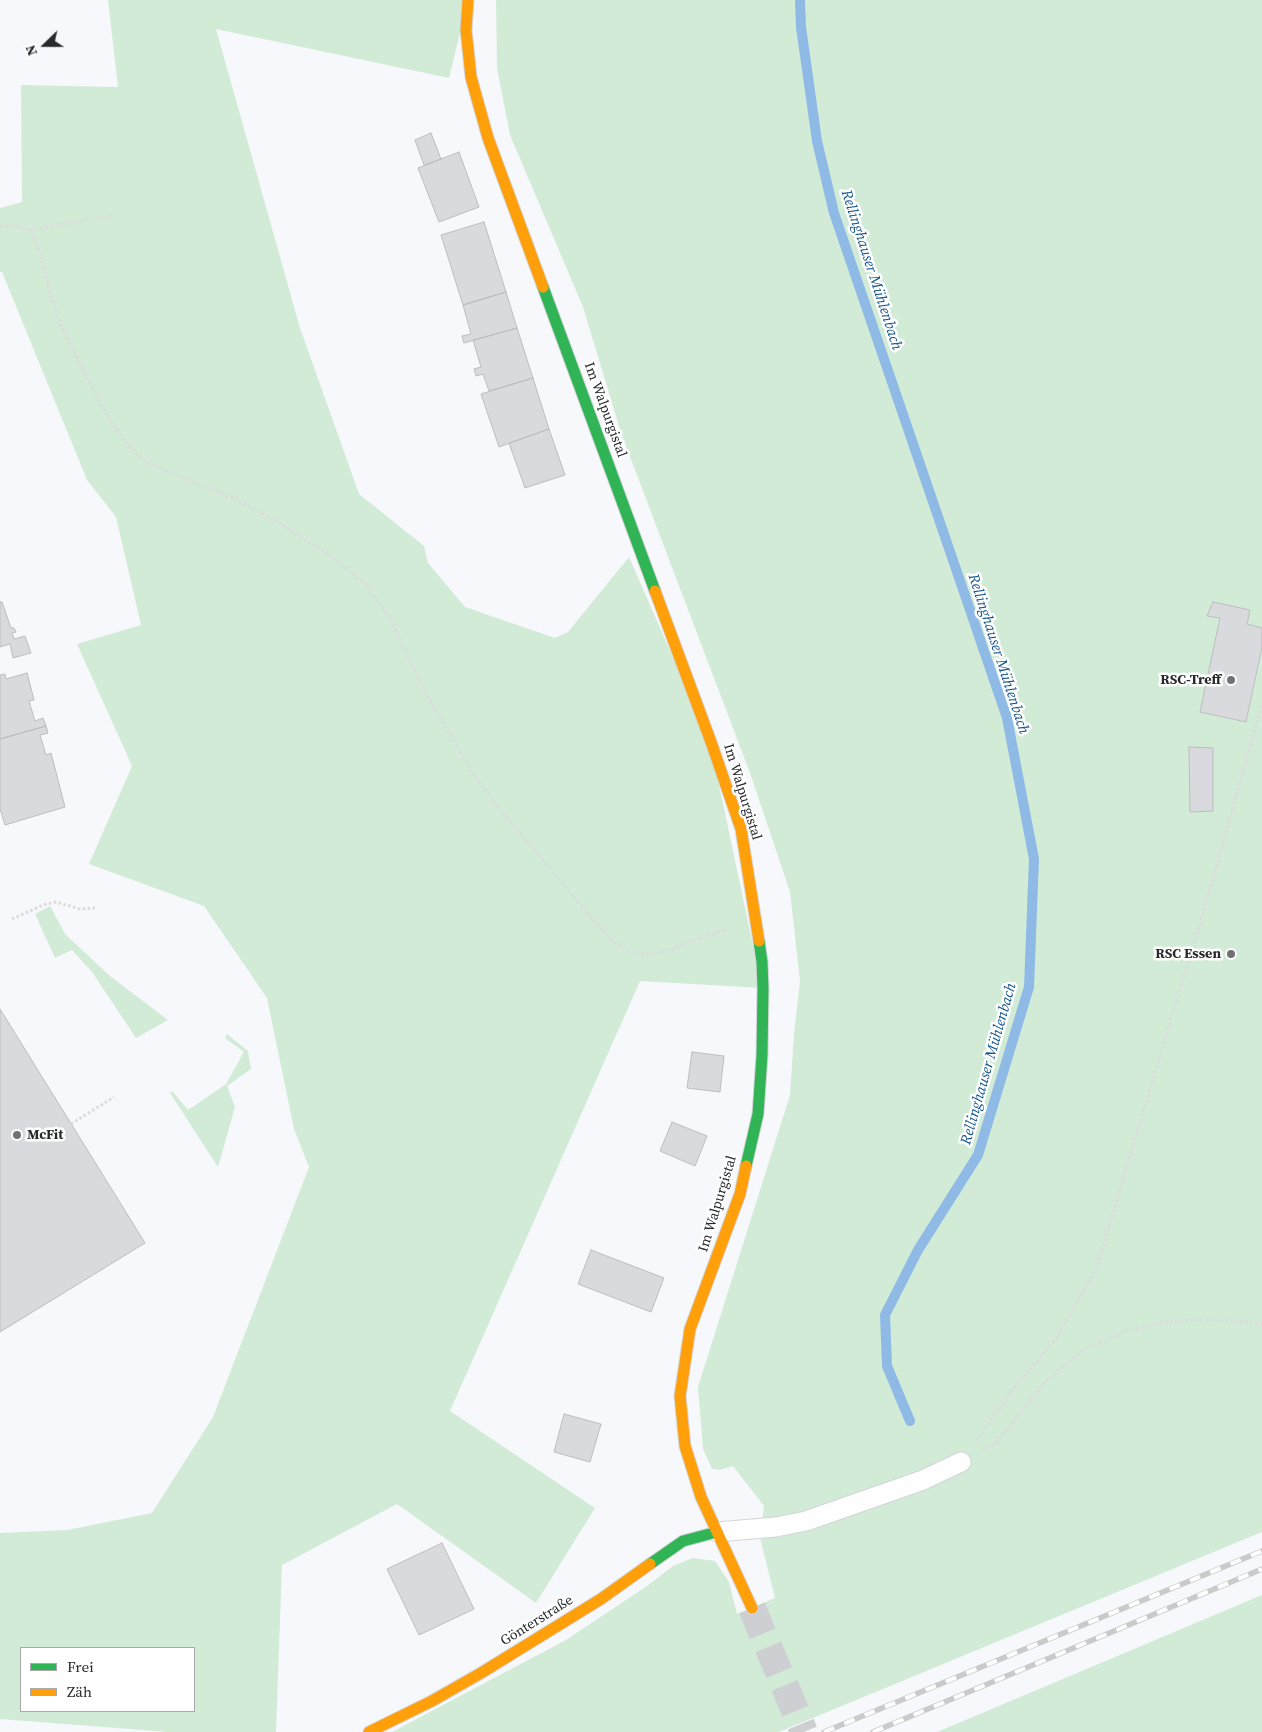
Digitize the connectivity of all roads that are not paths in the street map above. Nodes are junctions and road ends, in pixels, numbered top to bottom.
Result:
1 (468, 0) edge
2 (961, 1462) road end
3 (717, 1532) junction
4 (752, 1608) tunnel mouth
5 (370, 1732) edge

1 - 3 street, Im Walpurgistal
2 - 3 lane
3 - 4 street, Im Walpurgistal
3 - 5 street, Gönterstraße

